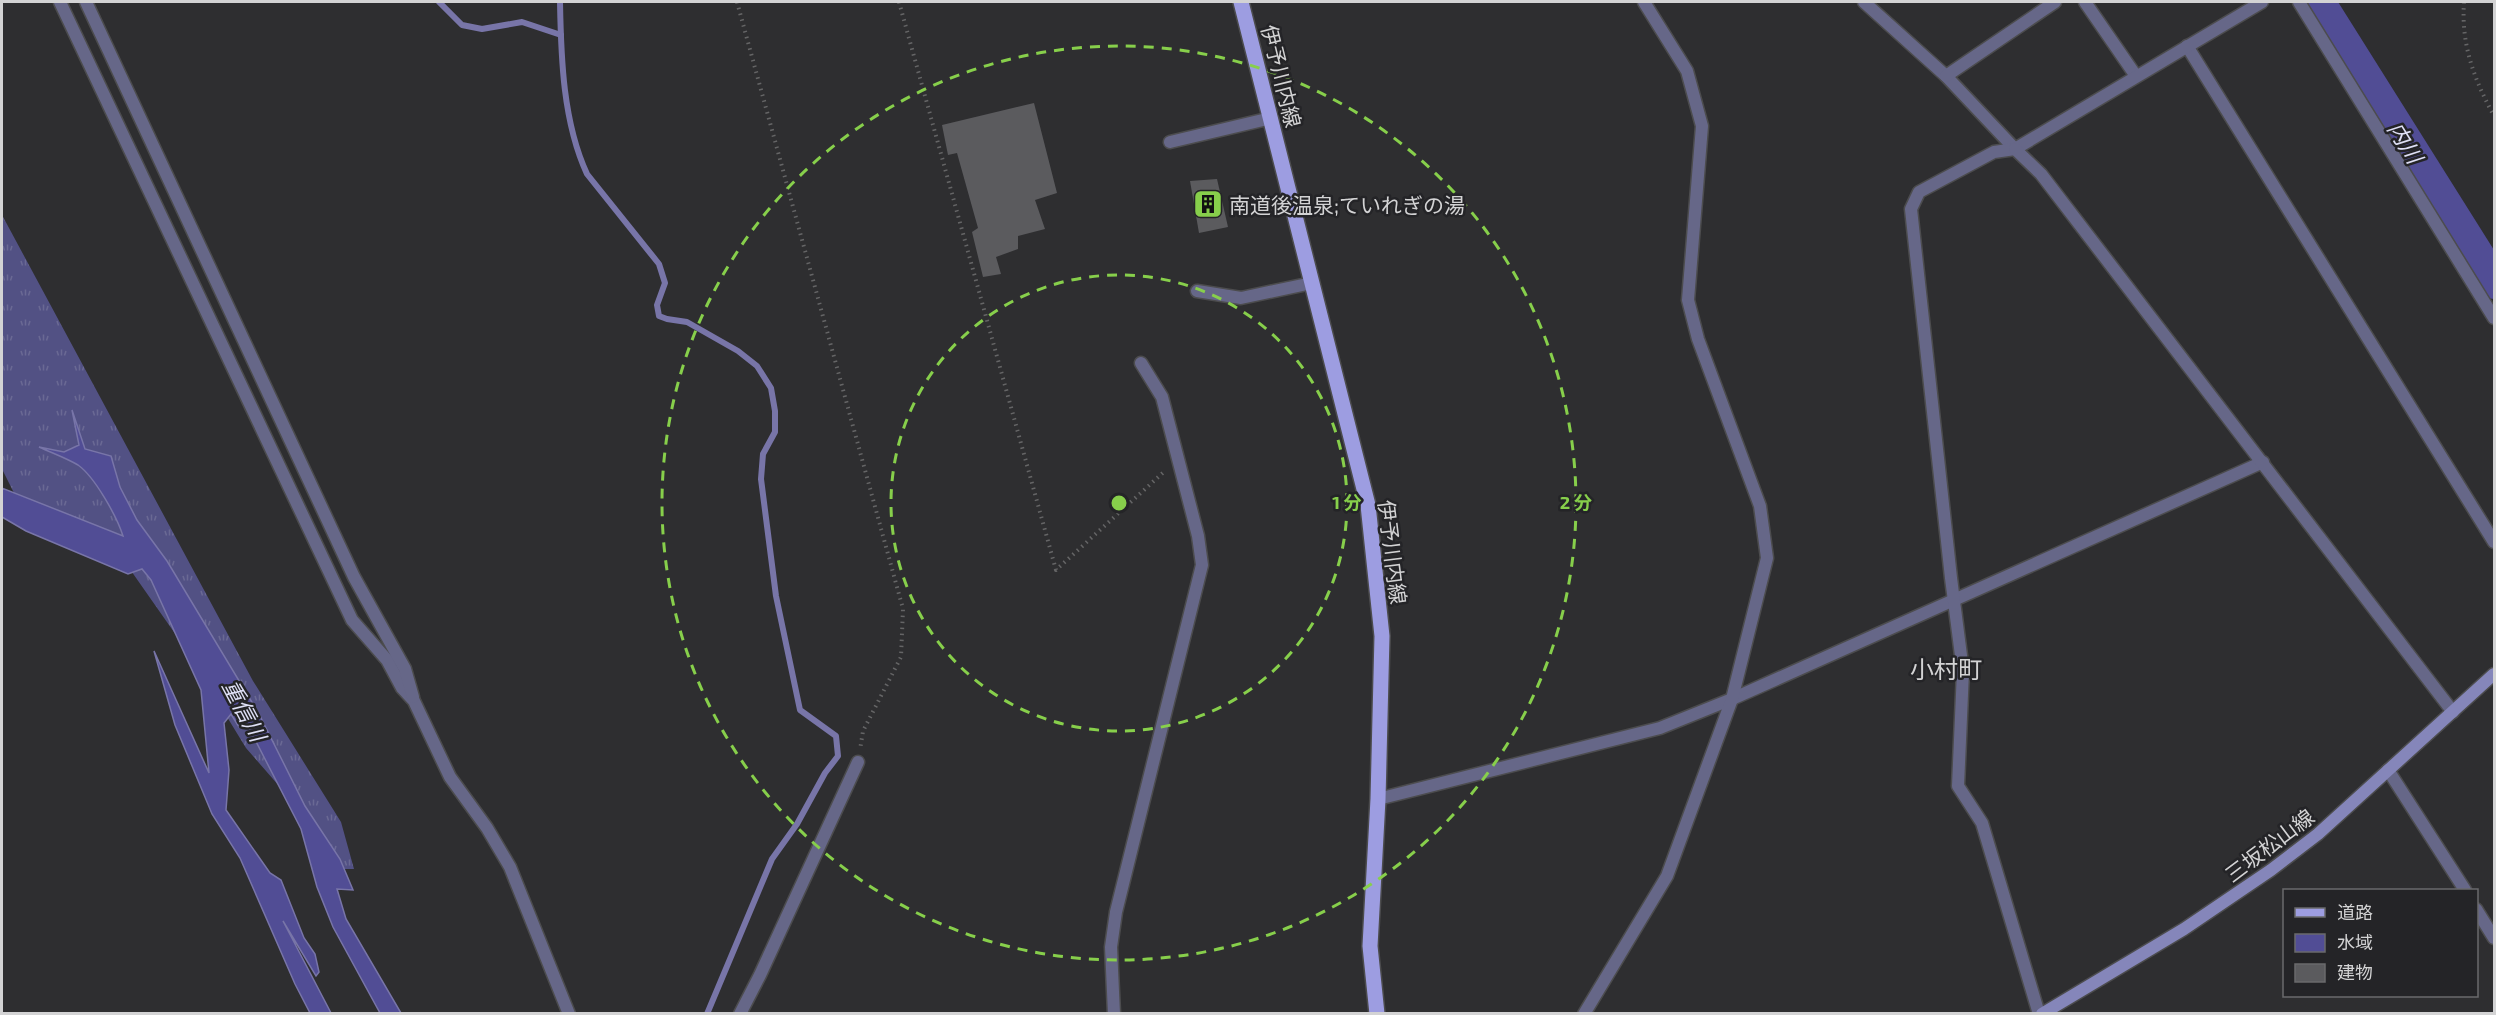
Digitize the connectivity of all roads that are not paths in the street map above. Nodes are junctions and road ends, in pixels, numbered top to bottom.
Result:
1 (60, 2) edge
2 (86, 2) edge
3 (1241, 2) edge
4 (1644, 2) edge
5 (1864, 2) edge
6 (2055, 2) edge
7 (2085, 2) edge
8 (2262, 2) edge
9 (2299, 2) edge
10 (2187, 46) junction
11 (1946, 76) junction
12 (2136, 76) junction
13 (1270, 118) junction
14 (1170, 142) dead end
15 (2015, 148) junction
16 (1312, 283) junction
17 (1197, 291) dead end
18 (2494, 318) edge
19 (1141, 363) dead end
20 (2263, 462) junction
21 (2494, 542) edge
22 (1954, 599) junction
23 (2494, 675) edge
24 (1732, 699) junction
25 (414, 701) junction
26 (2453, 712) junction
27 (858, 762) road end
28 (2388, 770) junction
29 (1378, 799) junction
30 (2464, 889) edge
31 (2478, 912) edge
32 (2494, 939) edge
33 (569, 1014) edge
34 (740, 1014) edge
35 (1114, 1014) edge
36 (1377, 1014) edge
37 (1584, 1014) edge
38 (2040, 1014) edge

1 - 25 street
2 - 25 street
3 - 13 main road, 伊予川内線
4 - 24 street
5 - 11 street
6 - 11 street
7 - 12 street
8 - 10 street
9 - 18 street
10 - 12 street
10 - 21 street
11 - 15 street
12 - 15 street
13 - 14 street
13 - 16 main road, 伊予川内線
15 - 20 street
15 - 22 street
16 - 17 street
16 - 29 main road, 伊予川内線
19 - 35 street
20 - 22 street
20 - 26 street
22 - 24 street
22 - 38 street
23 - 26 main road, 三坂松山線
24 - 29 street
24 - 37 street
25 - 33 street
26 - 28 main road, 三坂松山線
27 - 34 street
28 - 30 street
28 - 38 main road, 三坂松山線
29 - 36 main road, 伊予川内線
31 - 32 street

